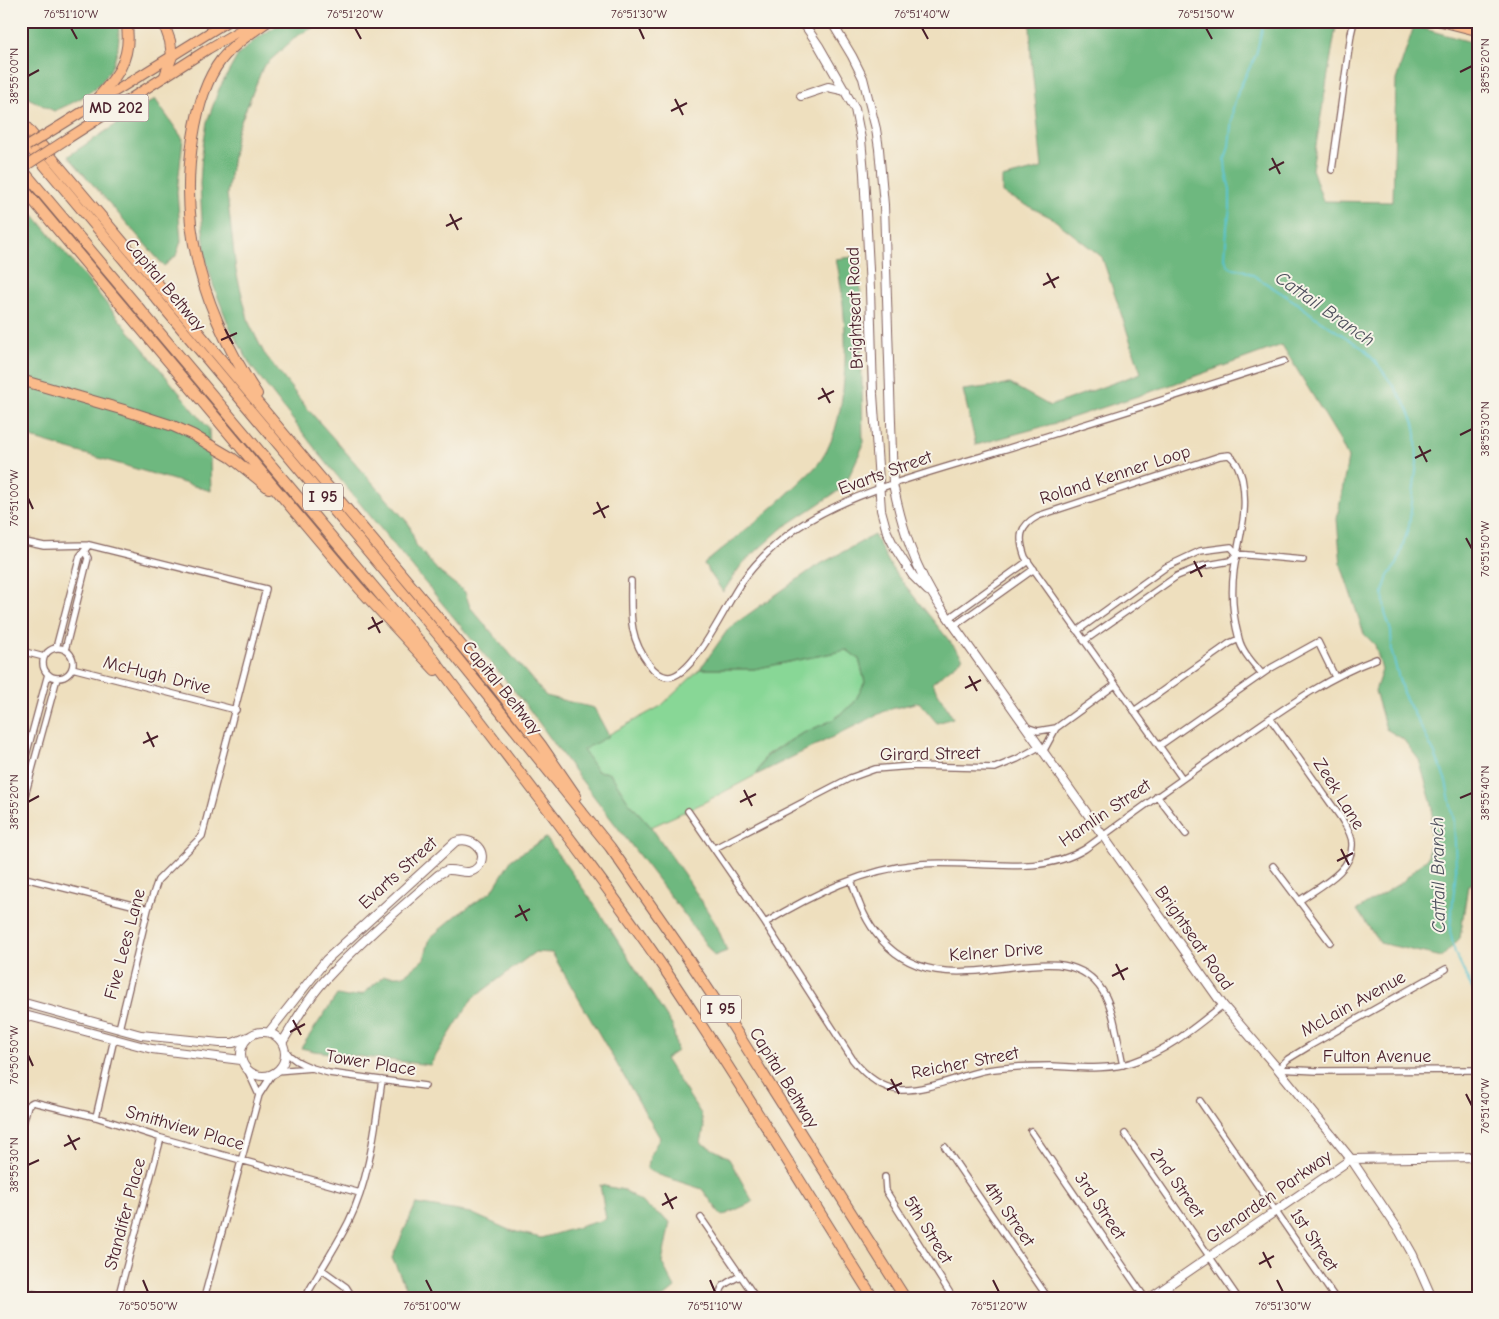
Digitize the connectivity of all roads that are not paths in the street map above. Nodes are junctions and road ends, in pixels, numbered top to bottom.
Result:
1 (126, 21) edge
2 (163, 21) edge
3 (228, 21) edge
4 (256, 21) edge
5 (268, 21) edge
6 (802, 21) edge
7 (830, 21) edge
8 (1354, 21) edge
9 (1439, 21) edge
10 (1478, 31) edge
11 (172, 56) junction
12 (165, 76) junction
13 (846, 91) junction
14 (801, 96) dead end
15 (90, 106) junction
16 (21, 122) edge
17 (21, 138) edge
18 (21, 150) edge
19 (21, 168) edge
20 (1332, 170) dead end
21 (21, 186) edge
22 (1284, 361) dead end
23 (21, 380) edge
24 (284, 434) junction
25 (893, 484) junction
26 (879, 490) junction
27 (299, 516) junction
28 (21, 541) edge
29 (89, 545) junction
30 (85, 552) junction
31 (1238, 554) junction
32 (1303, 560) dead end
33 (1028, 562) junction
34 (1034, 570) junction
35 (631, 581) dead end
36 (931, 593) junction
37 (949, 618) junction
38 (954, 626) junction
39 (1077, 631) junction
40 (1239, 639) junction
41 (1084, 641) junction
42 (56, 648) junction
43 (65, 650) junction
44 (21, 651) edge
45 (44, 657) junction
46 (1376, 659) dead end
47 (72, 668) junction
48 (48, 674) junction
49 (1262, 674) junction
50 (1335, 677) junction
51 (57, 678) junction
52 (1115, 685) junction
53 (236, 710) junction
54 (1134, 711) junction
55 (474, 714) junction
56 (1270, 718) junction
57 (1026, 728) junction
58 (1056, 728) junction
59 (1159, 746) junction
60 (1041, 749) junction
61 (21, 774) edge
62 (1182, 778) junction
63 (1157, 796) junction
64 (21, 810) edge
65 (688, 811) dead end
66 (1186, 834) dead end
67 (1103, 836) junction
68 (610, 847) junction
69 (715, 848) junction
70 (1273, 866) dead end
71 (21, 876) edge
72 (851, 880) junction
73 (1299, 901) junction
74 (148, 909) junction
75 (765, 923) junction
76 (1330, 942) dead end
77 (1446, 969) dead end
78 (21, 1002) edge
79 (1223, 1005) junction
80 (21, 1014) edge
81 (119, 1029) junction
82 (269, 1032) junction
83 (248, 1037) junction
84 (114, 1039) junction
85 (283, 1046) junction
86 (241, 1060) junction
87 (1123, 1065) junction
88 (312, 1068) junction
89 (1278, 1069) junction
90 (1475, 1070) dead end
91 (248, 1071) junction
92 (274, 1072) junction
93 (382, 1080) junction
94 (425, 1086) dead end
95 (259, 1094) junction
96 (1200, 1101) dead end
97 (96, 1117) junction
98 (21, 1131) edge
99 (1031, 1131) dead end
100 (1125, 1134) dead end
101 (161, 1138) junction
102 (945, 1147) dead end
103 (1478, 1157) edge
104 (1351, 1159) junction
105 (241, 1160) junction
106 (885, 1177) dead end
107 (360, 1193) junction
108 (1276, 1210) junction
109 (701, 1218) dead end
110 (1210, 1256) junction
111 (321, 1269) junction
112 (740, 1276) junction
113 (21, 1290) edge
114 (33, 1296) edge
115 (50, 1298) edge
116 (118, 1298) edge
117 (204, 1298) edge
118 (305, 1298) edge
119 (353, 1298) edge
120 (721, 1298) edge
121 (756, 1298) edge
122 (873, 1298) edge
123 (905, 1298) edge
124 (953, 1298) edge
125 (1048, 1298) edge
126 (1145, 1298) edge
127 (1150, 1298) edge
128 (1238, 1298) edge
129 (1335, 1298) edge
130 (1432, 1298) edge

1 - 15 highway
2 - 11 highway
3 - 11 main road, MD 202
4 - 12 main road, MD 202
5 - 24 highway
6 - 13 street, Brightseat Road
7 - 25 street, Brightseat Road
8 - 20 street
9 - 10 main road
11 - 12 highway
11 - 15 main road, MD 202
12 - 19 main road, MD 202, bridge
13 - 14 street
13 - 26 street, Brightseat Road
15 - 18 main road, MD 202, bridge
16 - 24 highway
17 - 68 highway, Capital Beltway / I 95
19 - 55 highway, Capital Beltway / I 95
21 - 27 highway
22 - 25 street, Evarts Street
23 - 27 highway
24 - 68 highway
25 - 26 street, Evarts Street
25 - 36 street, Brightseat Road
26 - 35 street, Evarts Street
26 - 36 street, Brightseat Road
27 - 55 highway
28 - 29 street
29 - 30 street
29 - 53 street, Five Lees Lane
30 - 42 street
30 - 43 street
31 - 32 street
31 - 33 street, Roland Kenner Loop
31 - 39 street
31 - 40 street, Roland Kenner Loop
31 - 41 street
33 - 34 street, Roland Kenner Loop
33 - 37 street
34 - 38 street
34 - 39 street, Roland Kenner Loop
36 - 37 street, Brightseat Road
37 - 38 street, Brightseat Road
38 - 57 street, Brightseat Road
39 - 41 street, Roland Kenner Loop
40 - 49 street, Roland Kenner Loop
40 - 54 street
41 - 52 street, Roland Kenner Loop
42 - 43 street
42 - 45 street
43 - 47 street
44 - 45 street
45 - 48 street
46 - 50 street, Hamlin Street
47 - 51 street
47 - 53 street, McHugh Drive
48 - 51 street
48 - 61 street
49 - 50 street
49 - 59 street
50 - 56 street, Hamlin Street
51 - 64 street
52 - 54 street, Roland Kenner Loop
52 - 58 street
53 - 74 street, Five Lees Lane
54 - 59 street, Roland Kenner Loop
55 - 122 highway, Capital Beltway / I 95
56 - 62 street, Hamlin Street
56 - 73 street, Zeek Lane
57 - 58 street
57 - 60 street, Brightseat Road
58 - 60 street
59 - 62 street, Roland Kenner Loop
60 - 67 street, Brightseat Road
60 - 69 street, Girard Street
62 - 63 street, Hamlin Street
63 - 66 street
63 - 67 street, Hamlin Street
65 - 69 street, Reicher Street
67 - 72 street, Hamlin Street
67 - 79 street, Brightseat Road
68 - 123 highway, Capital Beltway / I 95
69 - 75 street, Reicher Street
70 - 73 street
71 - 74 street
72 - 75 street, Hamlin Street
72 - 87 street, Kelner Drive
73 - 76 street
74 - 81 street, Five Lees Lane
75 - 87 street, Reicher Street
77 - 89 street, McLain Avenue
78 - 81 street
79 - 87 street, Reicher Street
79 - 89 street, Brightseat Road
80 - 84 street
81 - 83 street
82 - 83 street
82 - 85 street
82 - 85 street, Evarts Street
83 - 86 street
84 - 86 street
84 - 97 street
85 - 88 street, Tower Place
85 - 92 street
86 - 91 street
88 - 92 street, Tower Place
88 - 93 street, Tower Place
89 - 90 street, Fulton Avenue
89 - 104 street, Brightseat Road
91 - 92 street
91 - 95 street
92 - 95 street
93 - 94 street, Tower Place
93 - 107 street
95 - 105 street
96 - 108 street, 1st Street
97 - 98 street, Smithview Place
97 - 101 street, Smithview Place
99 - 126 street, 3rd Street
100 - 110 street, 2nd Street
101 - 105 street, Smithview Place
101 - 116 street, Standifer Place
102 - 125 street, 4th Street
103 - 104 street, Glenarden Parkway
104 - 108 street, Glenarden Parkway
104 - 130 street, Brightseat Road
105 - 107 street, Smithview Place
105 - 117 street
106 - 124 street, 5th Street
107 - 111 street
108 - 110 street, Glenarden Parkway
108 - 129 street, 1st Street
109 - 112 street
110 - 127 street, Glenarden Parkway
110 - 128 street, 2nd Street
111 - 118 street
111 - 119 street
112 - 120 street
112 - 121 street
113 - 114 street
114 - 115 street

